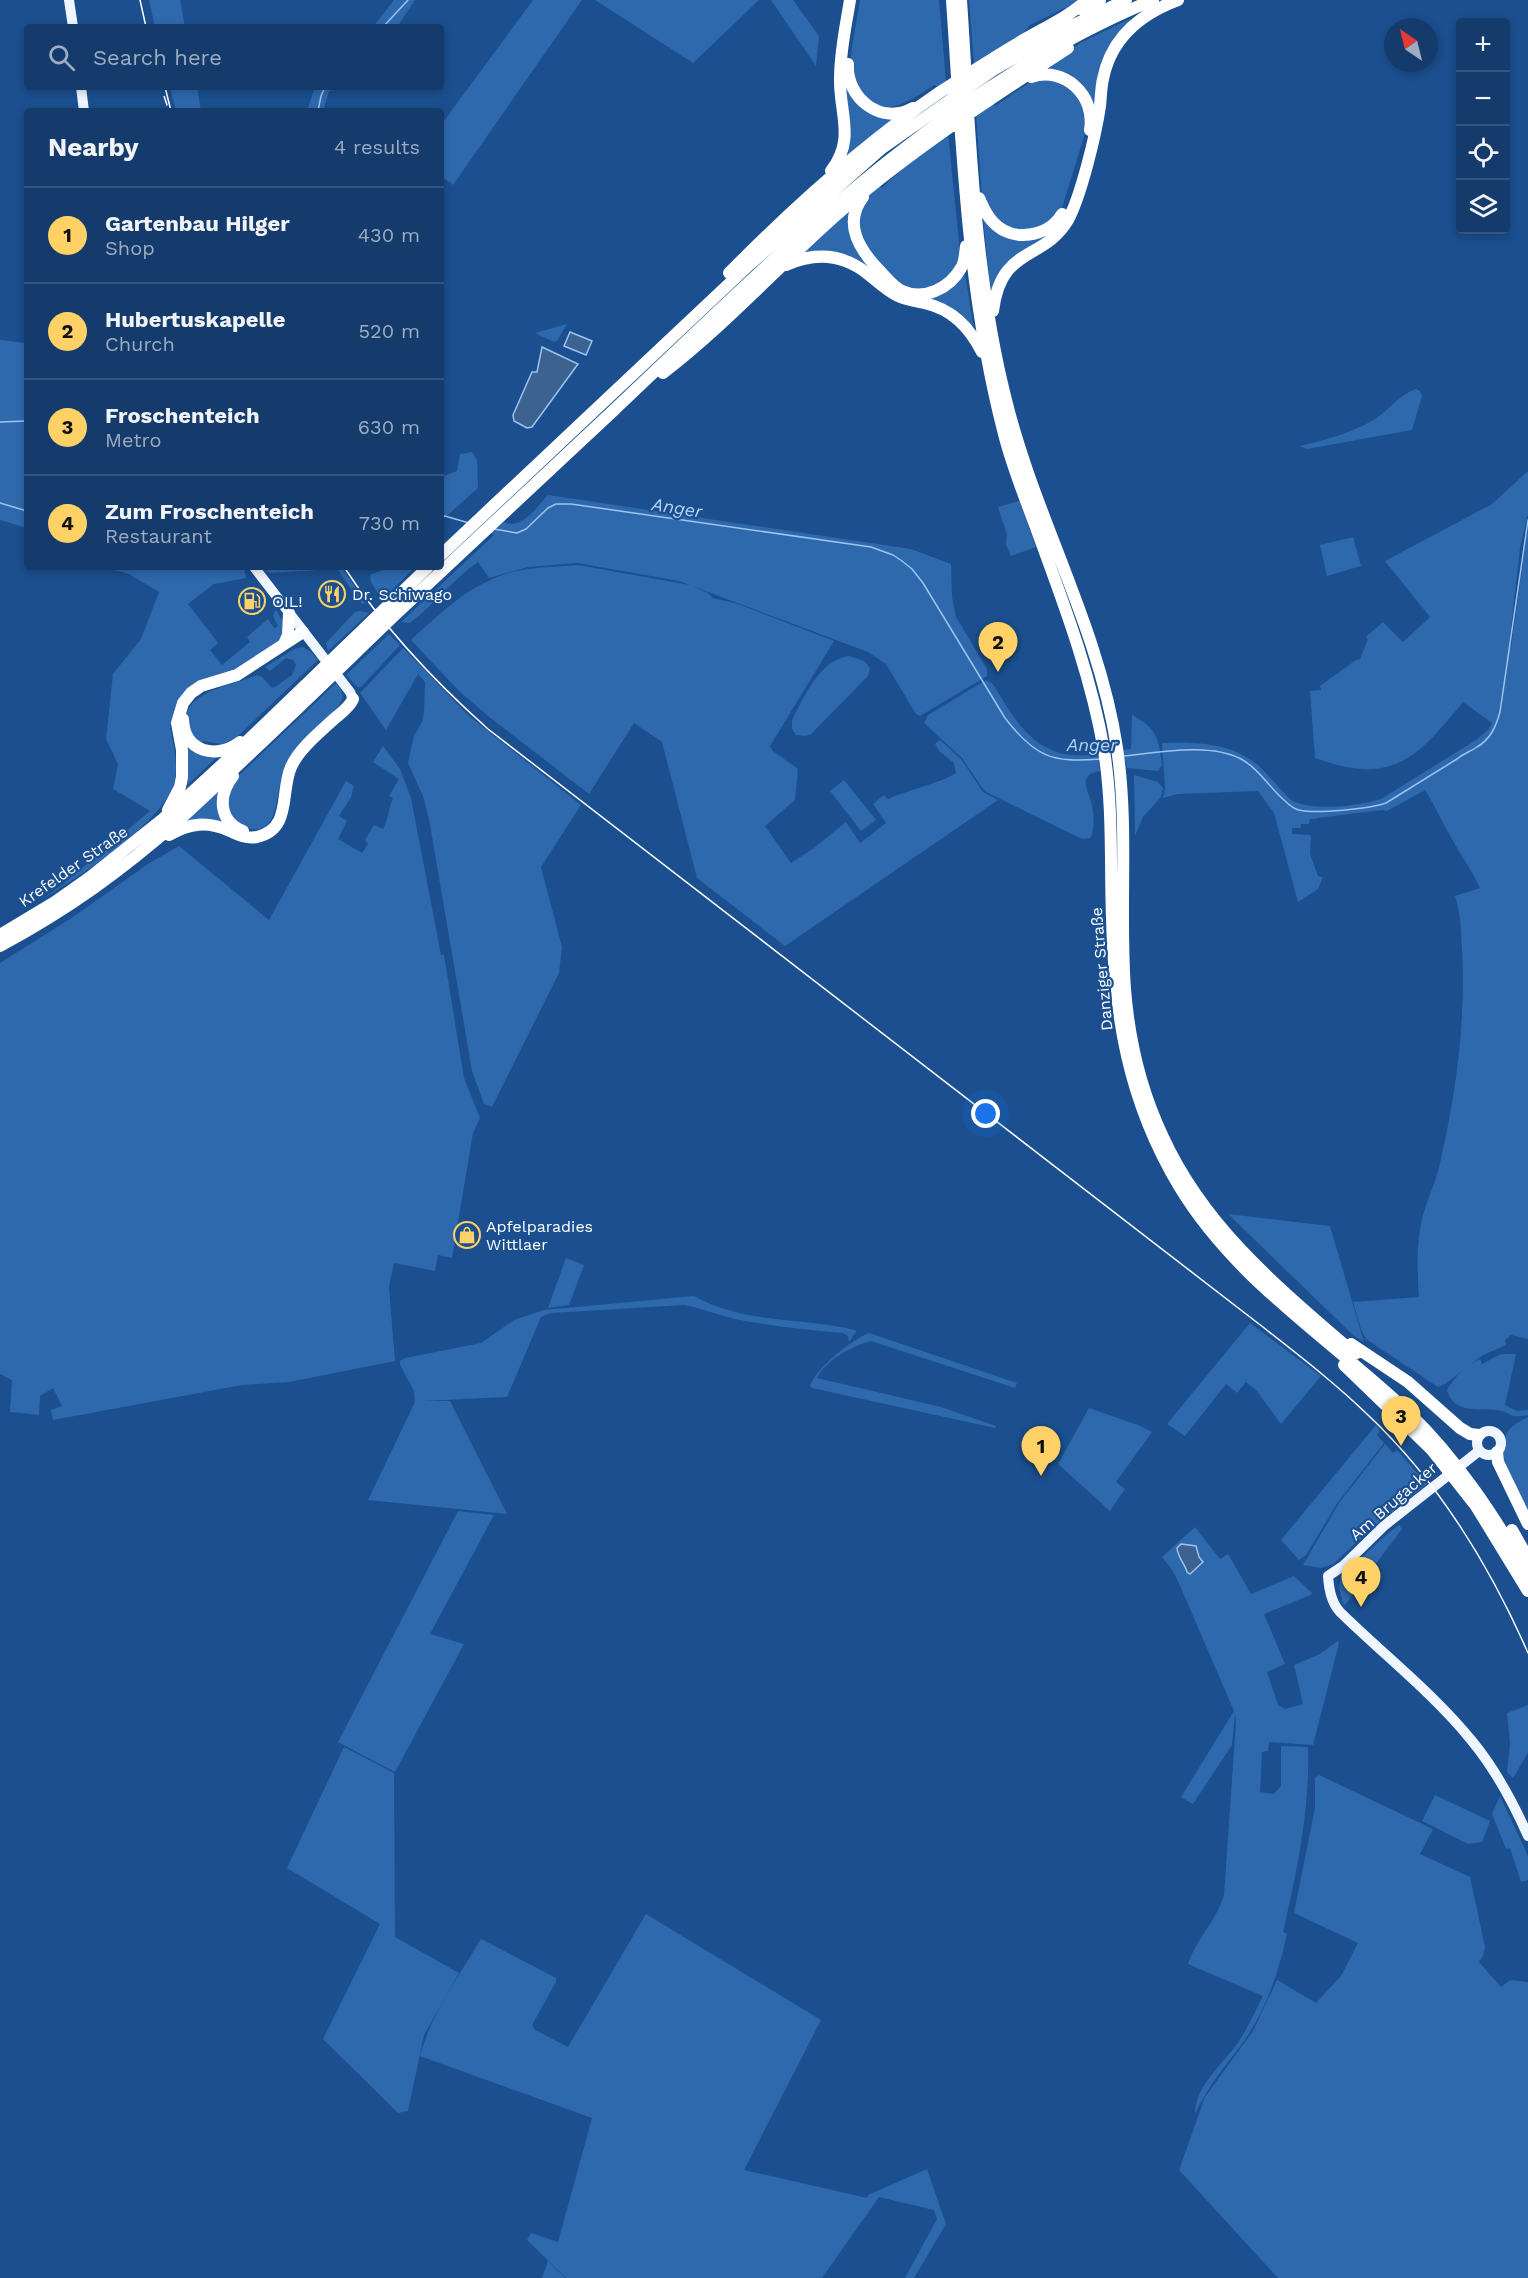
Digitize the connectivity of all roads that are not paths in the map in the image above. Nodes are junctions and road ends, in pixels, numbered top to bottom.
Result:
1 (69, 0) edge
2 (850, 0) edge
3 (857, 0) edge
4 (1087, 0) edge
5 (1100, 0) edge
6 (1126, 0) edge
7 (1153, 0) edge
8 (1178, 0) edge
9 (954, 1) edge
10 (1063, 17) junction
11 (73, 24) edge
12 (1018, 81) junction
13 (81, 90) edge
14 (938, 94) junction
15 (84, 108) edge
16 (965, 129) junction
17 (885, 175) junction
18 (974, 179) junction
19 (818, 188) junction
20 (968, 215) junction
21 (768, 278) junction
22 (991, 324) junction
23 (670, 338) junction
24 (988, 364) junction
25 (614, 410) junction
26 (1023, 478) junction
27 (444, 552) edge
28 (444, 566) edge
29 (256, 570) edge
30 (426, 570) edge
31 (439, 570) edge
32 (393, 609) junction
33 (289, 613) junction
34 (376, 626) junction
35 (305, 634) junction
36 (283, 645) junction
37 (324, 675) junction
38 (351, 695) junction
39 (262, 726) junction
40 (247, 758) junction
41 (163, 819) junction
42 (149, 846) junction
43 (0, 935) edge
44 (0, 946) edge
45 (1299, 1319) junction
46 (1329, 1332) junction
47 (1479, 1435) junction
48 (1479, 1450) junction
49 (1497, 1452) junction
50 (1454, 1456) junction
51 (1466, 1472) junction
52 (1450, 1473) junction
53 (1528, 1524) edge
54 (1528, 1558) edge
55 (1528, 1574) edge
56 (1528, 1591) edge
57 (1528, 1836) edge

1 - 11 main road
2 - 19 highway
3 - 14 highway
4 - 10 highway
5 - 10 highway
6 - 23 highway
7 - 12 highway
7 - 25 highway
8 - 22 highway
9 - 16 highway
10 - 14 highway
12 - 17 highway
12 - 18 highway
13 - 15 main road
14 - 19 highway
16 - 18 highway
16 - 20 highway
17 - 20 highway
17 - 21 highway
18 - 22 highway
19 - 23 highway
20 - 24 highway
21 - 24 highway
21 - 25 highway
22 - 26 highway
23 - 27 highway
24 - 26 highway
25 - 28 highway
26 - 45 highway, Danziger Straße
26 - 46 highway, Danziger Straße
29 - 33 main road
30 - 32 highway
31 - 32 highway
32 - 34 highway
33 - 35 main road
33 - 36 highway
34 - 37 highway
34 - 37 highway
35 - 36 highway
35 - 38 main road
35 - 39 highway
36 - 41 highway
37 - 39 highway
37 - 40 highway
38 - 40 highway
38 - 42 highway
39 - 41 highway, Krefelder Straße
40 - 42 highway
41 - 43 highway, Krefelder Straße
42 - 44 highway, Krefelder Straße
45 - 50 highway, Danziger Straße
45 - 52 highway
46 - 47 highway
46 - 50 highway, Danziger Straße
47 - 48 main road
47 - 49 main road
48 - 49 main road
48 - 52 main road, Am Brugacker
49 - 53 highway
50 - 51 highway, Danziger Straße
51 - 54 highway, Danziger Straße
51 - 55 highway, Danziger Straße
52 - 56 highway
52 - 57 main road, Am Brugacker

